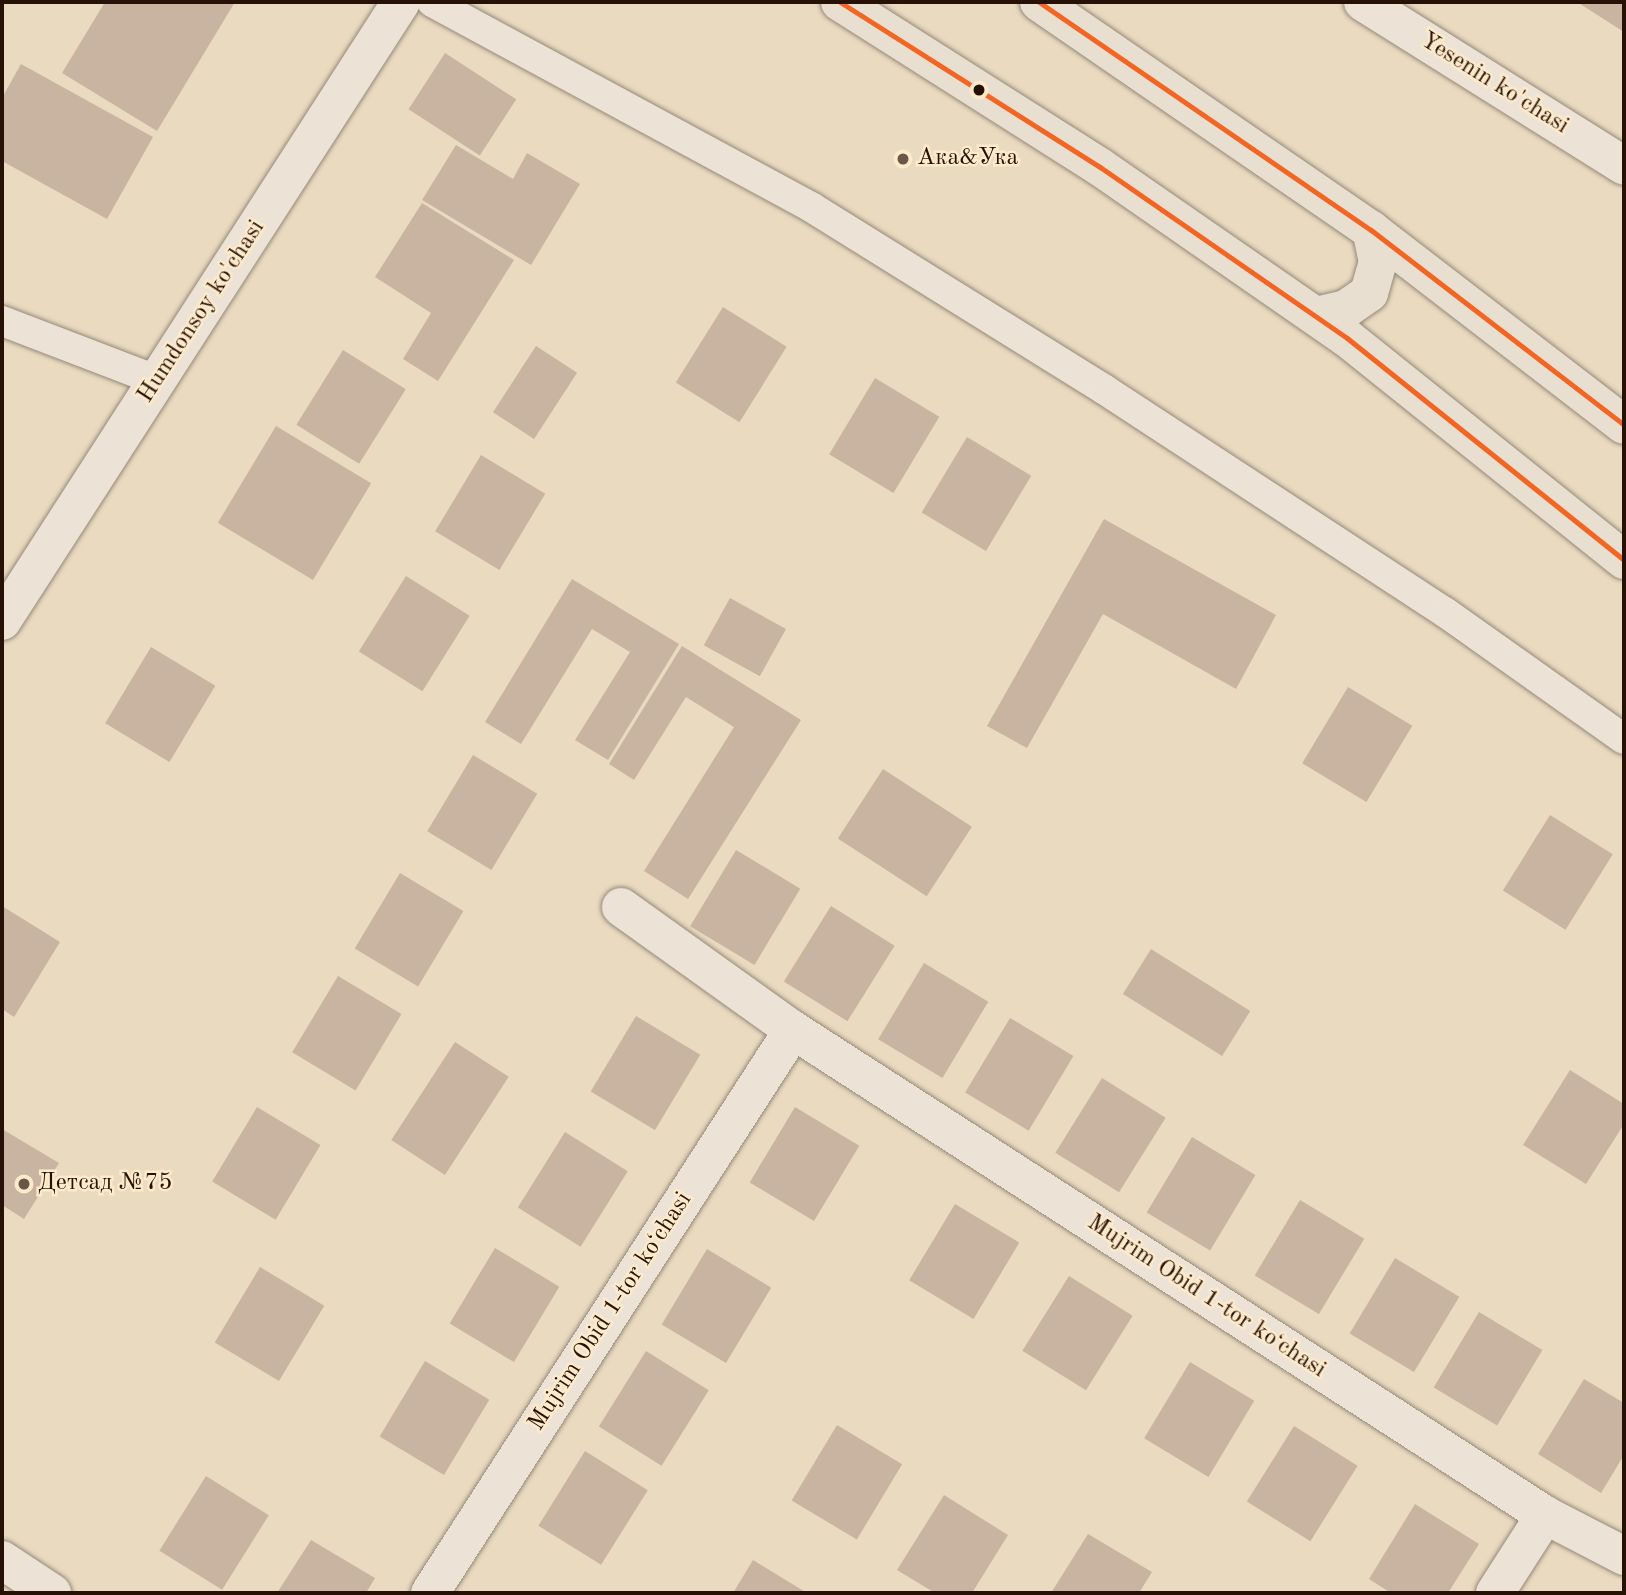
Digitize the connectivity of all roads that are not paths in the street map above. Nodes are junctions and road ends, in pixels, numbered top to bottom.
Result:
1 (401, 2) edge
2 (432, 2) edge
3 (840, 2) edge
4 (1040, 2) edge
5 (1363, 2) edge
6 (1624, 166) edge
7 (1371, 230) junction
8 (1316, 316) junction
9 (2, 321) edge
10 (158, 381) junction
11 (1624, 425) edge
12 (1624, 560) edge
13 (2, 621) edge
14 (1624, 739) edge
15 (621, 907) dead end
16 (793, 1030) junction
17 (1545, 1515) junction
18 (1624, 1556) edge
19 (2, 1560) edge
20 (52, 1593) edge
21 (430, 1593) edge
22 (1495, 1593) edge

1 - 10 street, Humdonsoy ko'chasi
2 - 14 lane
3 - 8 main road
4 - 7 main road
5 - 6 street, Yesenin ko'chasi
7 - 8 main road
7 - 11 main road
8 - 12 main road
9 - 10 lane
10 - 13 street, Humdonsoy ko'chasi
15 - 16 street, Mujrim Obid 1-tor koʻchasi
16 - 17 street, Mujrim Obid 1-tor koʻchasi
16 - 21 street, Mujrim Obid 1-tor koʻchasi
17 - 18 street, Mujrim Obid 1-tor koʻchasi
17 - 22 street
19 - 20 street

